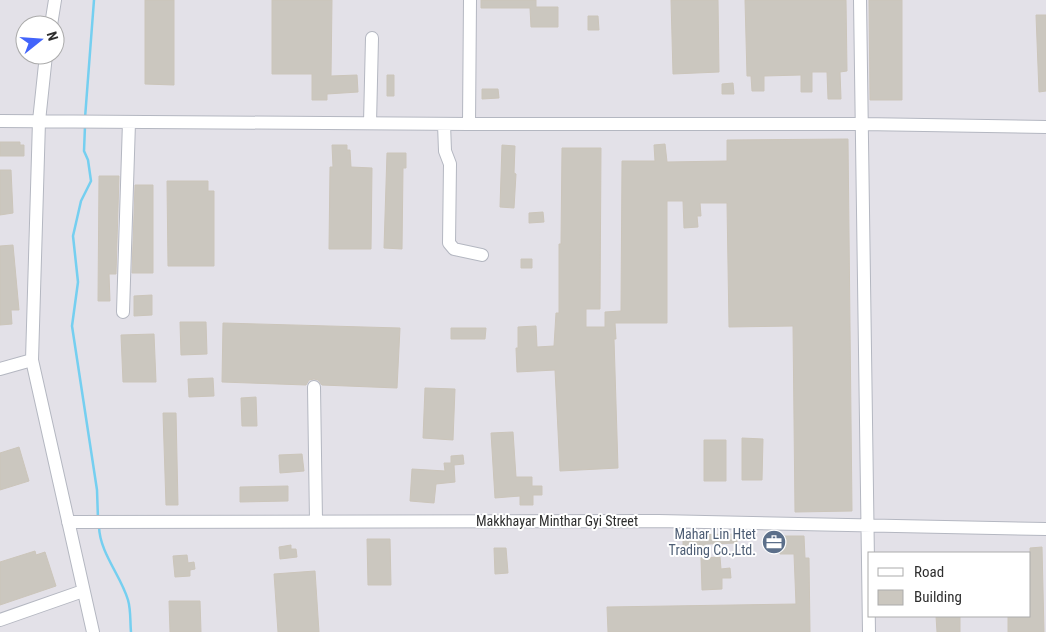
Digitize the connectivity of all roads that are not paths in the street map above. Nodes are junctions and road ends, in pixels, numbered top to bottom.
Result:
1 (55, 0) edge
2 (470, 0) edge
3 (860, 0) edge
4 (53, 15) edge
5 (372, 38) dead end
6 (45, 65) edge
7 (0, 121) edge
8 (39, 121) junction
9 (129, 122) junction
10 (370, 124) junction
11 (444, 124) junction
12 (469, 124) junction
13 (862, 124) junction
14 (1046, 127) edge
15 (482, 255) dead end
16 (123, 312) dead end
17 (32, 360) junction
18 (0, 369) edge
19 (314, 387) dead end
20 (316, 521) junction
21 (68, 522) junction
22 (868, 525) junction
23 (1046, 529) edge
24 (868, 552) edge
25 (83, 590) junction
26 (869, 617) edge
27 (0, 620) edge
28 (93, 632) edge
29 (869, 632) edge

1 - 4 street
2 - 12 street
3 - 13 street
5 - 10 street
6 - 8 street
7 - 8 street
8 - 9 street
8 - 17 street
9 - 10 street
9 - 16 street
10 - 11 street
11 - 12 street
11 - 15 street
12 - 13 street
13 - 14 street
13 - 22 street
17 - 18 street
17 - 21 street
19 - 20 street
20 - 21 street, Makkhayar Minthar Gyi Street
20 - 22 street, Makkhayar Minthar Gyi Street
21 - 25 street
22 - 23 street, Makkhayar Minthar Gyi Street
22 - 24 street
25 - 27 street
25 - 28 street
26 - 29 street

